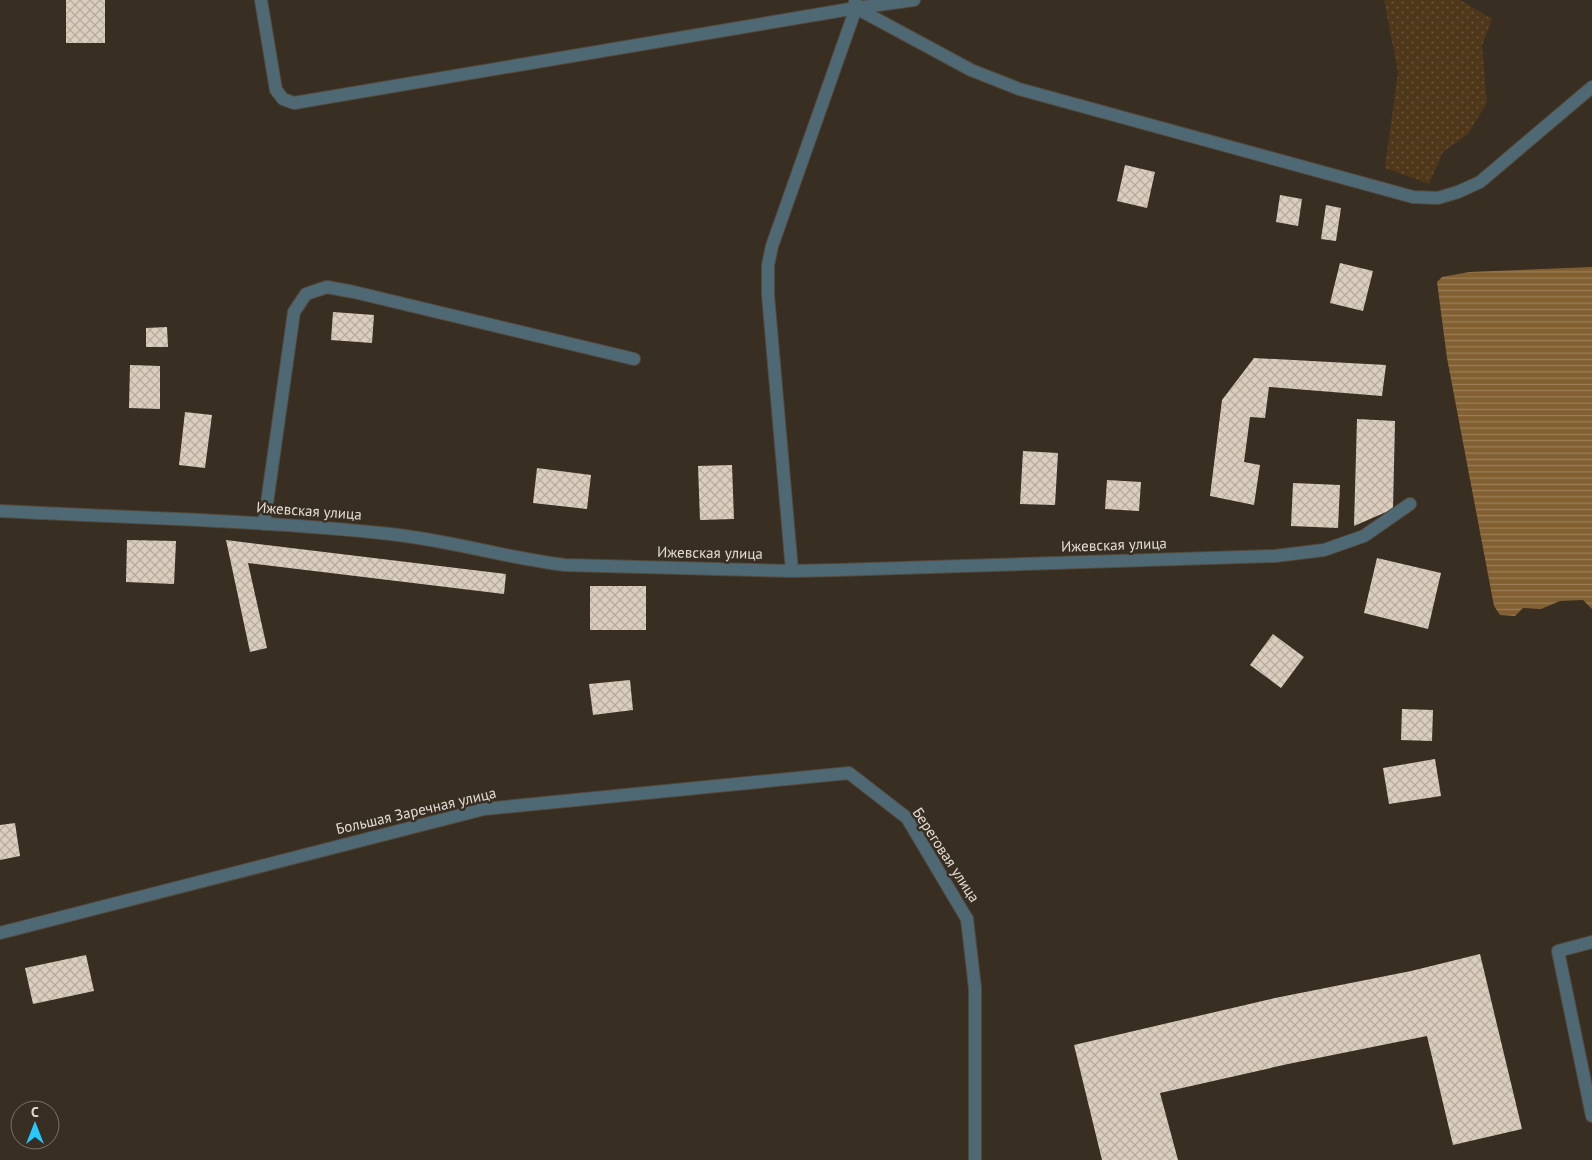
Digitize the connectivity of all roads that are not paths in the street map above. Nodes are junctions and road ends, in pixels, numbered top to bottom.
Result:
1 (261, 0) edge
2 (914, 0) edge
3 (855, 4) edge
4 (1592, 87) edge
5 (634, 360) dead end
6 (1410, 504) dead end
7 (0, 511) edge
8 (264, 524) junction
9 (792, 571) junction
10 (850, 773) joint
11 (0, 933) edge
12 (1592, 942) edge
13 (1592, 1116) edge
14 (975, 1160) edge

1 - 3 street
2 - 3 street
3 - 4 street
3 - 9 street
5 - 8 street
6 - 9 street, Ижевская улица
7 - 8 street, Ижевская улица
8 - 9 street, Ижевская улица
10 - 11 street, Большая Заречная улица
10 - 14 street, Береговая улица
12 - 13 street

